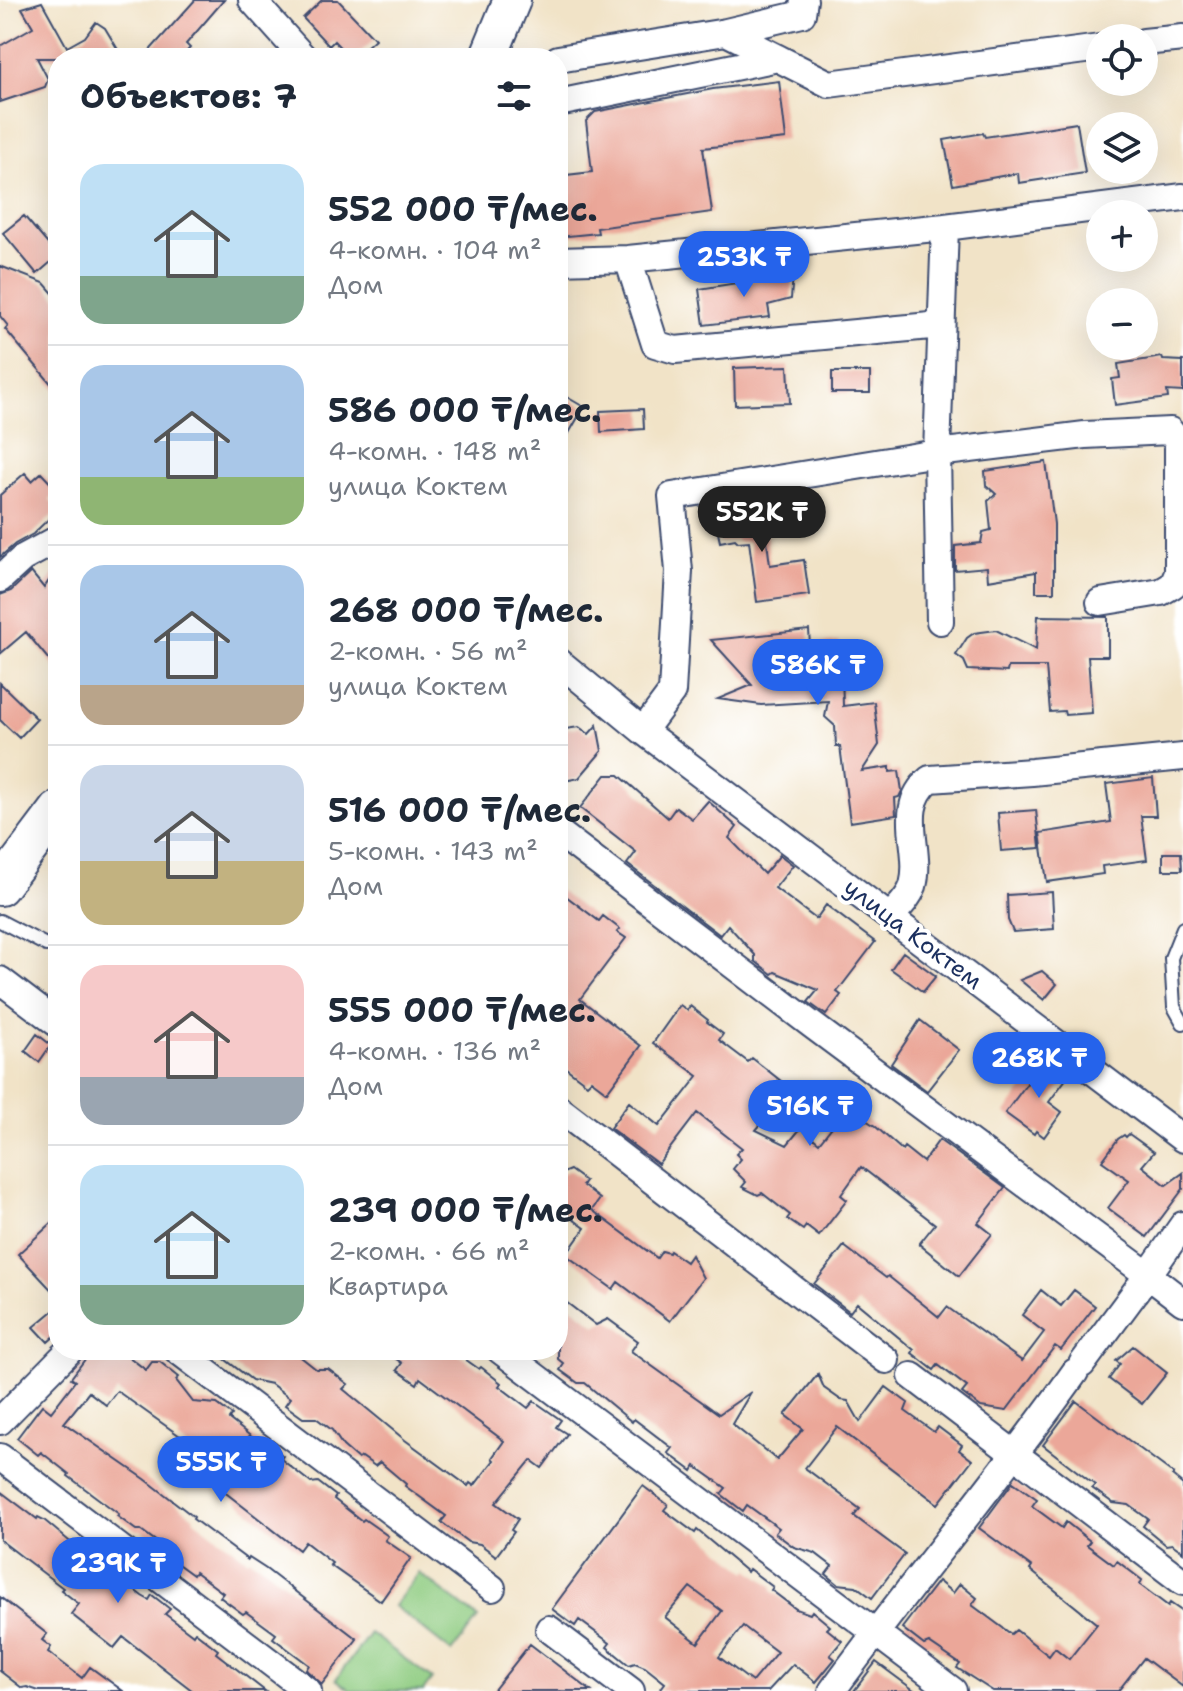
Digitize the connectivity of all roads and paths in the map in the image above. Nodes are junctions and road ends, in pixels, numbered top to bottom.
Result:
1 (252, 0) edge
2 (512, 0) edge
3 (804, 0) edge
4 (726, 32) junction
5 (1183, 38) edge
6 (1158, 41) edge
7 (295, 48) edge
8 (498, 48) edge
9 (1086, 50) edge
10 (568, 57) edge
11 (778, 58) junction
12 (568, 101) edge
13 (1183, 197) edge
14 (945, 227) junction
15 (628, 259) junction
16 (568, 261) edge
17 (941, 325) junction
18 (937, 453) junction
19 (48, 544) edge
20 (0, 579) edge
21 (1100, 602) dead end
22 (940, 621) dead end
23 (568, 669) edge
24 (643, 731) junction
25 (1183, 757) edge
26 (48, 822) edge
27 (568, 840) edge
28 (3, 875) edge
29 (891, 916) junction
30 (0, 921) edge
31 (1183, 928) edge
32 (48, 944) edge
33 (0, 980) edge
34 (48, 1016) edge
35 (1183, 1023) edge
36 (568, 1116) edge
37 (1183, 1139) edge
38 (1183, 1225) edge
39 (1148, 1275) junction
40 (1183, 1302) edge
41 (60, 1360) edge
42 (190, 1360) edge
43 (513, 1360) edge
44 (886, 1360) dead end
45 (912, 1376) dead end
46 (0, 1421) edge
47 (0, 1457) edge
48 (1015, 1457) junction
49 (1183, 1582) edge
50 (492, 1588) dead end
51 (549, 1629) dead end
52 (875, 1633) junction
53 (308, 1691) edge
54 (631, 1691) edge
55 (832, 1691) edge
56 (953, 1691) edge

1 - 7 street
2 - 8 main road
3 - 4 street
4 - 10 street
4 - 11 street
5 - 6 street
9 - 11 street
11 - 12 street
13 - 14 street
14 - 15 street
14 - 17 street
15 - 16 street
15 - 17 street
17 - 18 street
18 - 21 street
18 - 22 street
18 - 24 street
19 - 20 street
23 - 24 street, улица Коктем
24 - 29 street, улица Коктем
25 - 29 street
26 - 28 main road
27 - 39 street
29 - 37 street, улица Коктем
30 - 32 lane
31 - 35 lane
33 - 34 street
36 - 44 street
38 - 39 street
39 - 40 street
39 - 48 street
41 - 46 street
42 - 50 street
43 - 52 street
45 - 48 street
47 - 53 street
48 - 49 street
48 - 52 street
51 - 54 street
52 - 55 street
52 - 56 street

